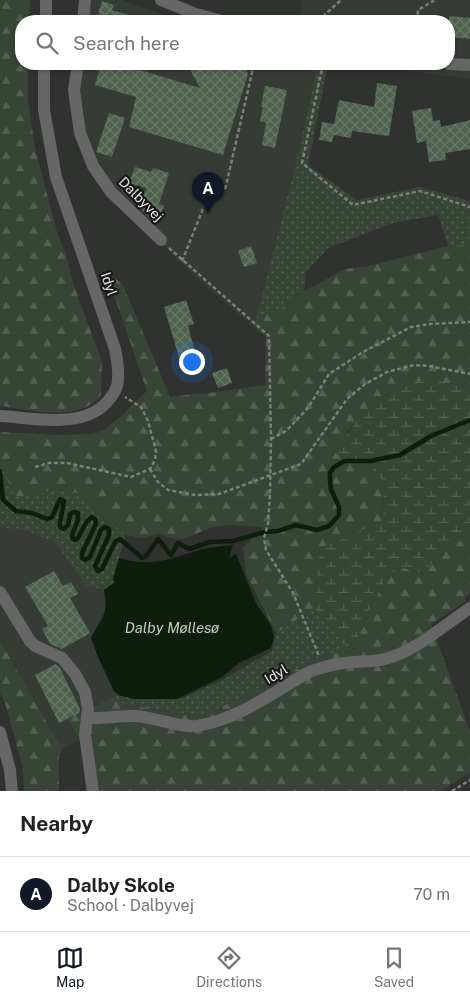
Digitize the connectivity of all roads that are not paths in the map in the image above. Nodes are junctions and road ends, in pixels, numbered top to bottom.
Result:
1 (46, 0) edge
2 (85, 0) edge
3 (162, 0) edge
4 (46, 15) edge
5 (84, 15) edge
6 (200, 15) edge
7 (455, 64) edge
8 (470, 65) edge
9 (44, 70) edge
10 (77, 70) edge
11 (160, 240) road end
12 (0, 416) edge
13 (0, 592) edge
14 (470, 608) edge
15 (87, 718) junction
16 (0, 732) edge
17 (12, 791) edge
18 (92, 791) edge

1 - 4 street
2 - 5 street
3 - 6 street
7 - 8 street
9 - 12 street, Idyl
10 - 11 street, Dalbyvej
13 - 15 street
14 - 15 street, Idyl
15 - 18 street
16 - 17 street

